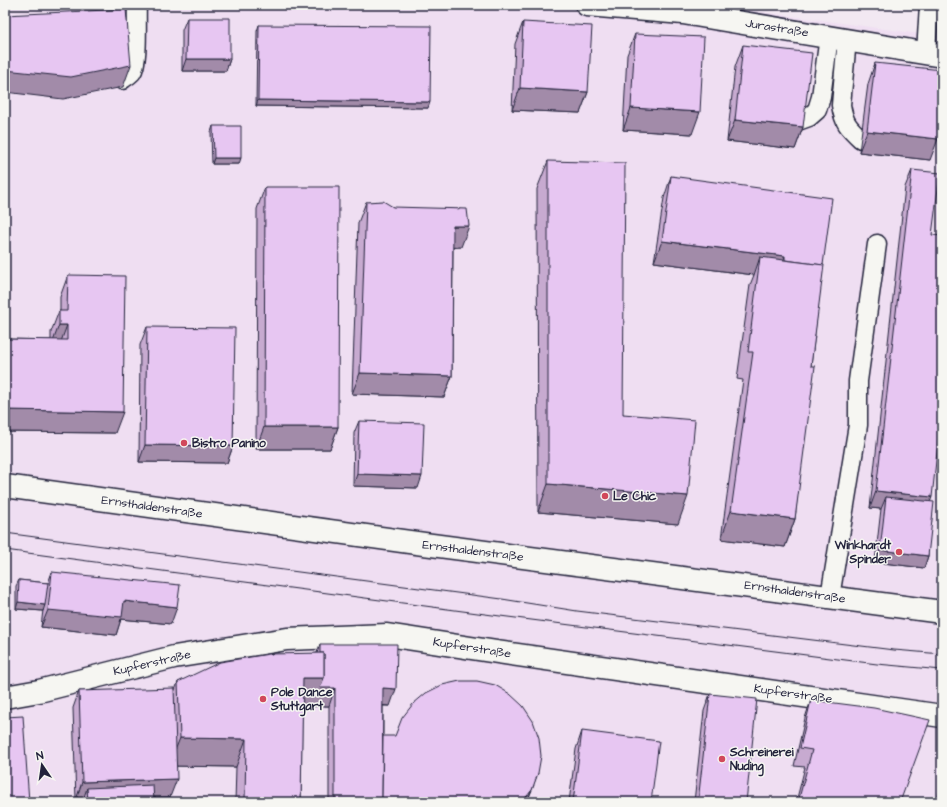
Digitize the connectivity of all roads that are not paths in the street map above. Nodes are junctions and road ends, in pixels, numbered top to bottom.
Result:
1 (137, 5) edge
2 (587, 5) edge
3 (929, 5) edge
4 (683, 9) edge
5 (838, 38) junction
6 (934, 54) edge
7 (122, 80) edge
8 (798, 121) edge
9 (861, 139) dead end
10 (877, 244) dead end
11 (5, 486) edge
12 (830, 597) junction
13 (942, 612) edge
14 (5, 697) edge
15 (942, 716) edge

1 - 7 lane
2 - 4 street, Jurastraße
3 - 6 lane
4 - 5 street, Jurastraße
5 - 6 street, Jurastraße
5 - 8 lane
5 - 9 lane
10 - 12 lane
11 - 12 street, Ernsthaldenstraße
12 - 13 street, Ernsthaldenstraße
14 - 15 street, Kupferstraße

